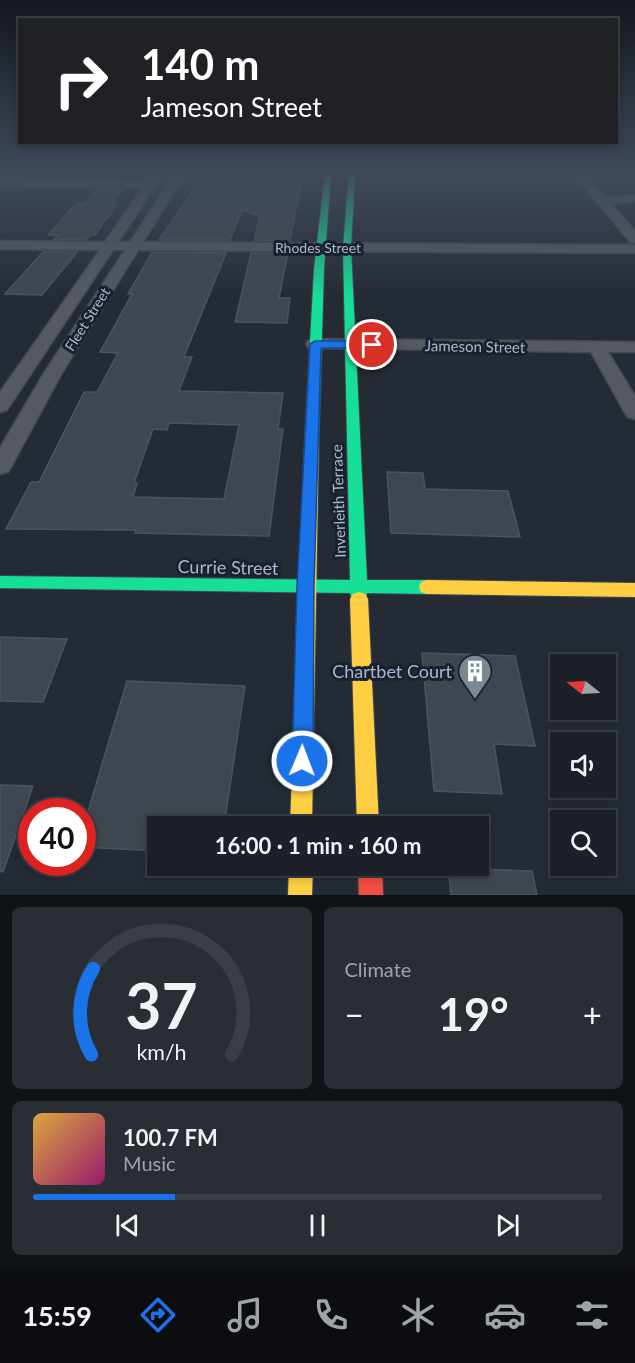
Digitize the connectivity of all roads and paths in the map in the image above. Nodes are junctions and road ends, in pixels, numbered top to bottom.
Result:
1 (129, 216) edge
2 (152, 216) edge
3 (323, 216) edge
4 (349, 216) edge
5 (615, 216) edge
6 (635, 239) edge
7 (0, 245) edge
8 (109, 246) junction
9 (132, 246) junction
10 (320, 246) junction
11 (347, 247) junction
12 (635, 249) edge
13 (315, 344) junction
14 (349, 344) junction
15 (597, 347) junction
16 (635, 347) edge
17 (0, 372) edge
18 (21, 372) junction
19 (0, 406) edge
20 (635, 413) edge
21 (0, 467) edge
22 (0, 582) edge
23 (306, 586) junction
24 (357, 588) junction
25 (635, 590) edge
26 (301, 816) edge
27 (368, 816) edge
28 (301, 876) edge
29 (370, 876) edge
30 (300, 895) edge
31 (371, 895) edge

1 - 8 street, Fleet Street
2 - 9 street, Fleet Street
3 - 10 street, Inverleith Terrace
4 - 11 street, Inverleith Terrace
5 - 6 street
7 - 8 street, Rhodes Street
8 - 9 street, Rhodes Street
8 - 18 street, Fleet Street
9 - 10 street, Rhodes Street
9 - 21 street, Fleet Street
10 - 11 street, Rhodes Street
10 - 13 street, Inverleith Terrace
11 - 12 street, Rhodes Street
11 - 14 street, Inverleith Terrace
13 - 14 street, Jameson Street
13 - 23 street, Inverleith Terrace
14 - 15 street, Jameson Street
14 - 24 street, Inverleith Terrace
15 - 16 street, Jameson Street
15 - 20 street
17 - 18 street
18 - 19 street, Fleet Street
22 - 23 street, Currie Street
23 - 24 street, Currie Street
23 - 26 street, Inverleith Terrace
24 - 25 street, Currie Street
24 - 27 street, Inverleith Terrace
28 - 30 street
29 - 31 street

